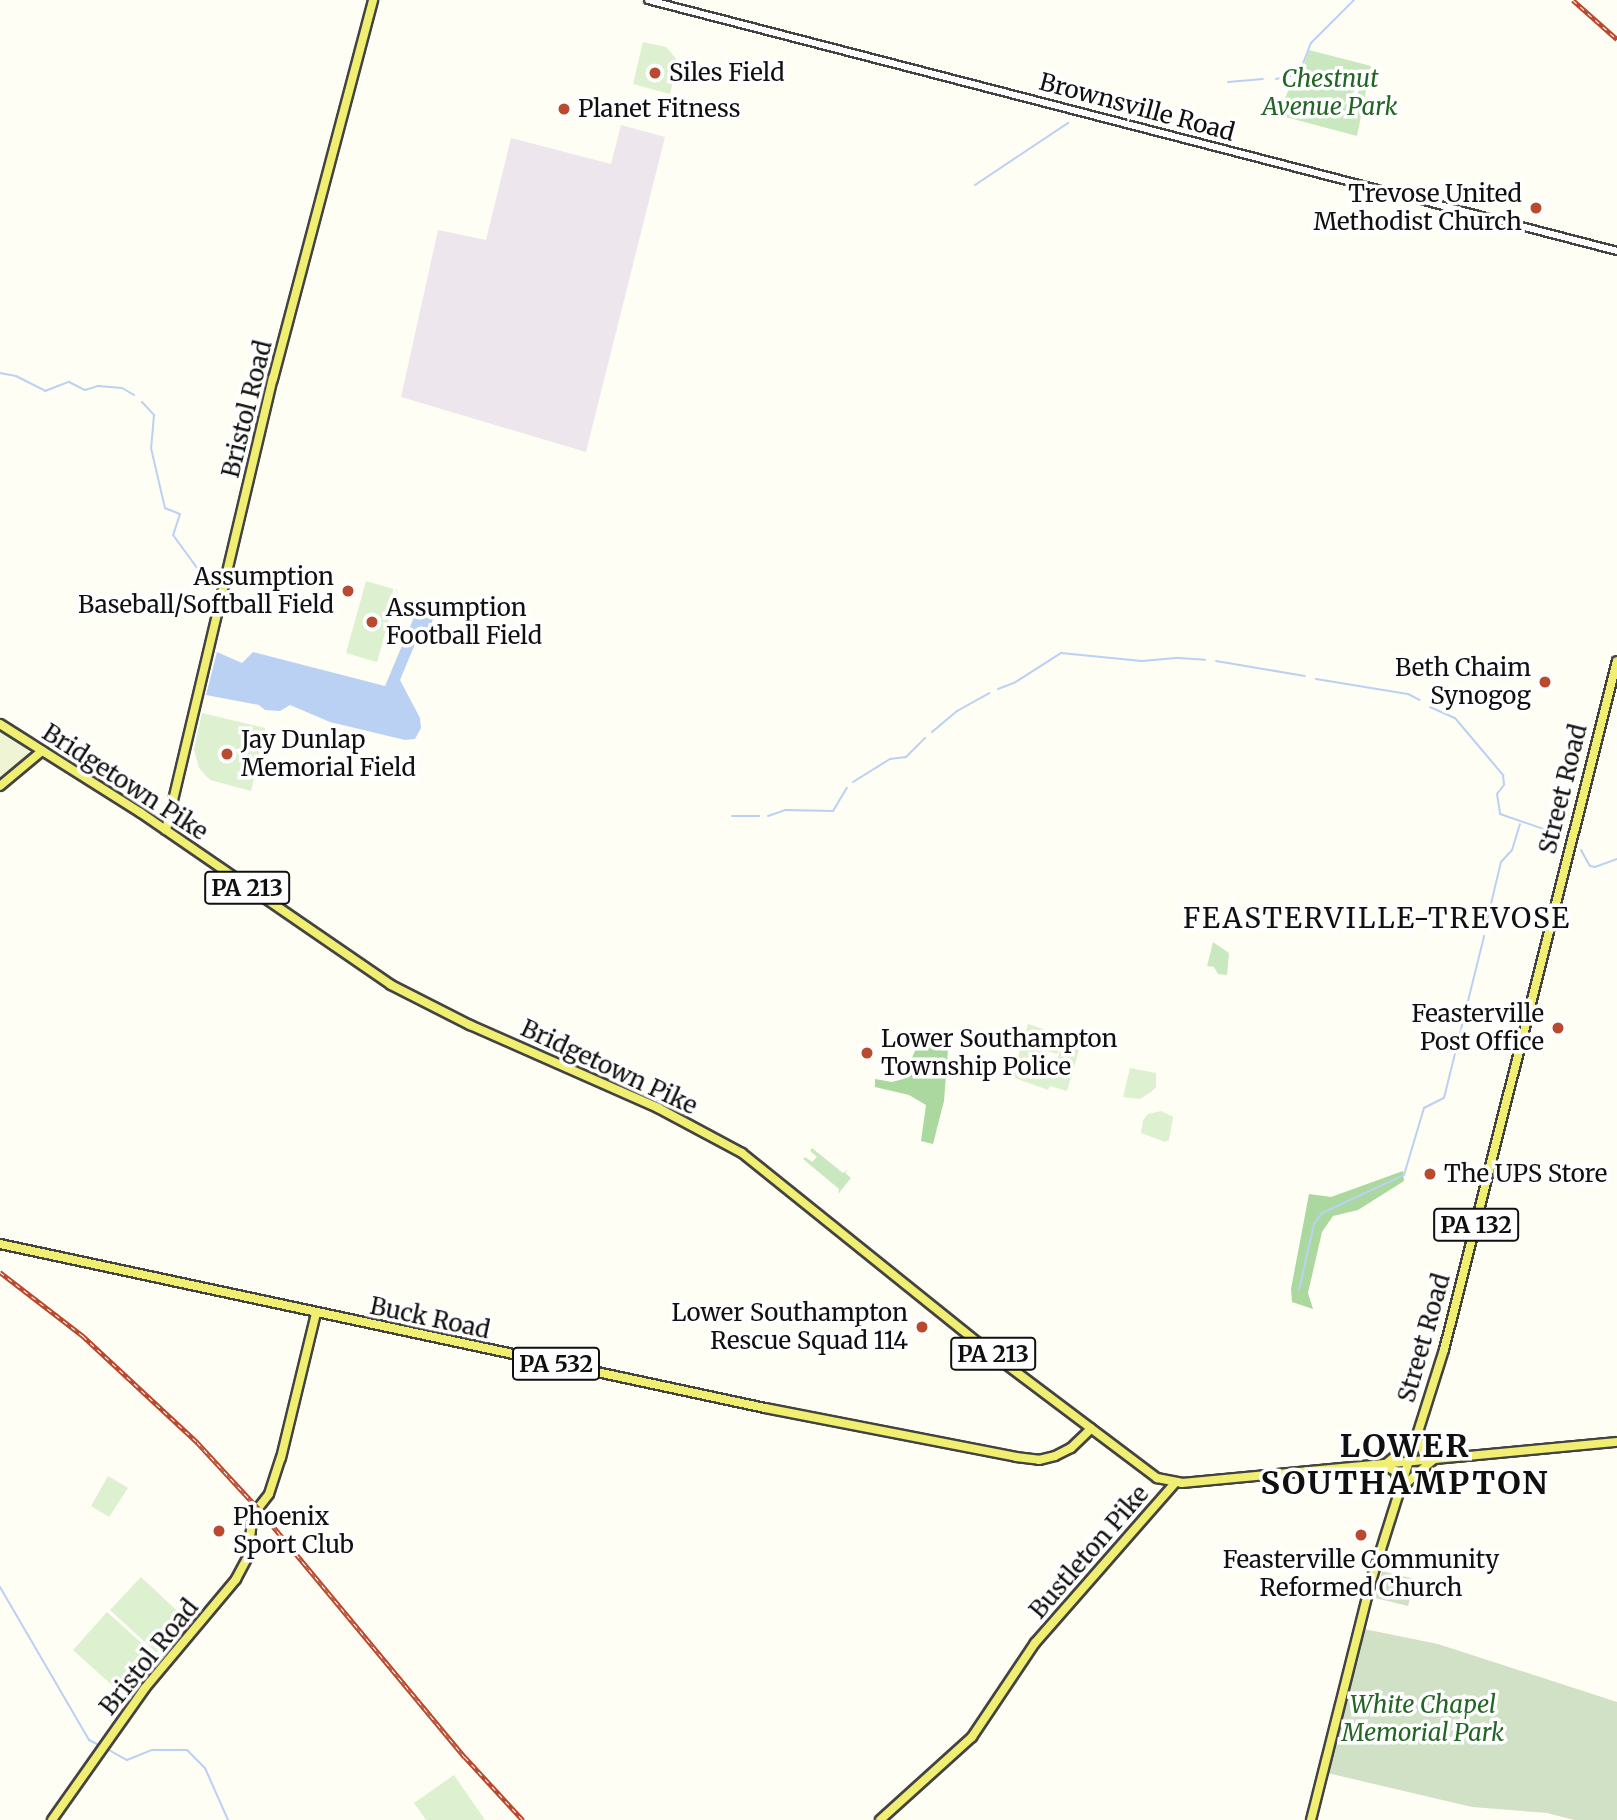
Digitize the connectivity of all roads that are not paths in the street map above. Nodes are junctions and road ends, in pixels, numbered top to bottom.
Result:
1 (373, 0) edge
2 (648, 0) edge
3 (1617, 251) edge
4 (1617, 661) edge
5 (0, 724) edge
6 (42, 751) junction
7 (0, 786) edge
8 (166, 830) junction
9 (0, 1244) edge
10 (316, 1313) junction
11 (1090, 1429) junction
12 (1417, 1434) junction
13 (1617, 1442) edge
14 (1433, 1460) junction
15 (1408, 1463) junction
16 (1384, 1465) junction
17 (1155, 1477) junction
18 (1175, 1483) junction
19 (1400, 1489) junction
20 (1161, 1500) junction
21 (52, 1820) edge
22 (880, 1820) edge
23 (1311, 1820) edge

1 - 8 main road, Bristol Road
2 - 3 street, Brownsville Road
4 - 12 main road, Street Road / PA 132
5 - 6 main road, Bridgetown Pike / PA 213
6 - 7 main road
6 - 8 main road, Bridgetown Pike / PA 213
8 - 11 main road, Bridgetown Pike / PA 213
9 - 10 main road, Buck Road / PA 532
10 - 11 main road, Buck Road / PA 532
10 - 21 main road, Bristol Road
11 - 17 main road, Bridgetown Pike
12 - 14 main road
12 - 15 main road, Street Road / PA 132
12 - 16 main road
13 - 14 main road, Bustleton Pike
14 - 15 main road, Bustleton Pike
14 - 19 main road
15 - 16 main road, Bustleton Pike
15 - 19 main road, Street Road / PA 132
16 - 18 main road, Bustleton Pike
16 - 19 main road
17 - 18 main road, Bridgetown Pike
17 - 20 main road
18 - 20 main road, Bustleton Pike
19 - 23 main road, Street Road / PA 132
20 - 22 main road, Bustleton Pike

